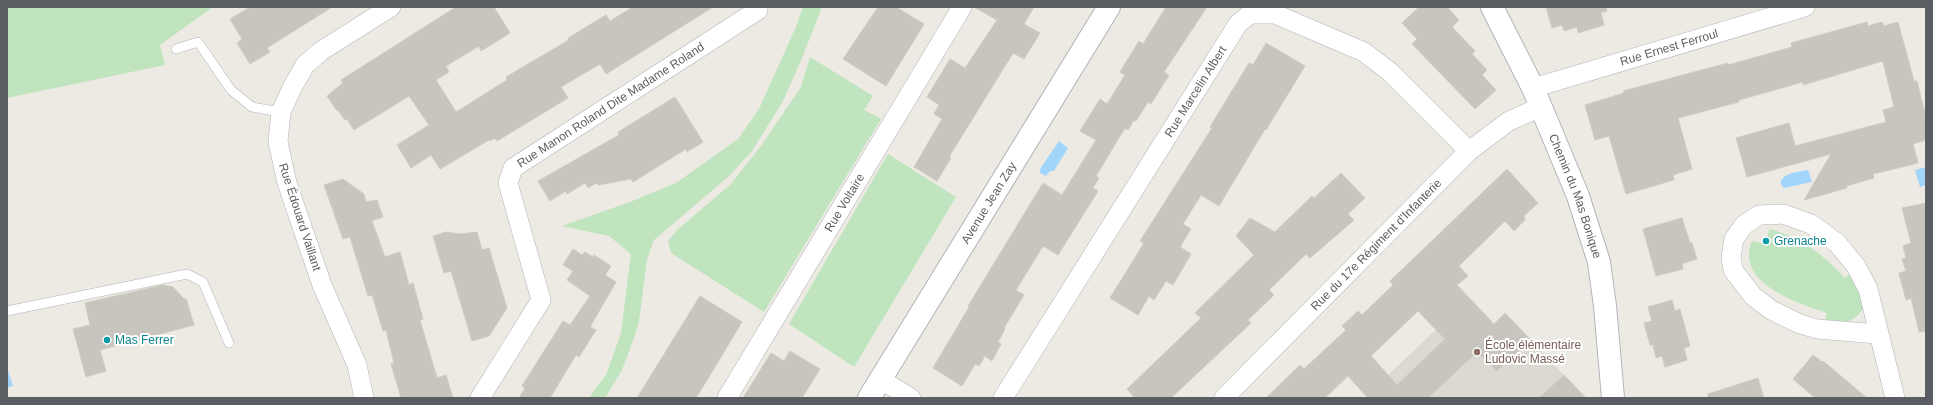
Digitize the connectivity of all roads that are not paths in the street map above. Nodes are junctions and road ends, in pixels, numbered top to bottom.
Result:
1 (391, 7) edge
2 (758, 7) edge
3 (962, 7) edge
4 (1109, 7) edge
5 (1492, 7) edge
6 (1805, 7) edge
7 (176, 49) dead end
8 (1537, 98) junction
9 (281, 112) junction
10 (1469, 151) junction
11 (7, 311) edge
12 (1878, 334) junction
13 (229, 343) dead end
14 (880, 380) junction
15 (364, 398) edge
16 (480, 398) edge
17 (727, 398) edge
18 (869, 398) edge
19 (911, 398) edge
20 (1003, 398) edge
21 (1224, 398) edge
22 (1613, 398) edge
23 (1895, 398) edge

1 - 9 street, Rue Édouard Vaillant
2 - 16 street, Rue Manon Roland Dite Madame Roland
3 - 17 street, Rue Voltaire
4 - 14 street, Avenue Jean Zay
5 - 8 street, Chemin du Mas Bonique
6 - 8 street, Rue Ernest Ferroul
7 - 9 lane
8 - 10 street, Rue du 17e Régiment d'Infanterie
8 - 22 street, Chemin du Mas Bonique
9 - 15 street, Rue Édouard Vaillant
10 - 20 street, Rue Marcelin Albert
10 - 21 street, Rue du 17e Régiment d'Infanterie
11 - 13 lane
12 - 12 street
12 - 23 street
14 - 18 street, Avenue Jean Zay
14 - 19 street

